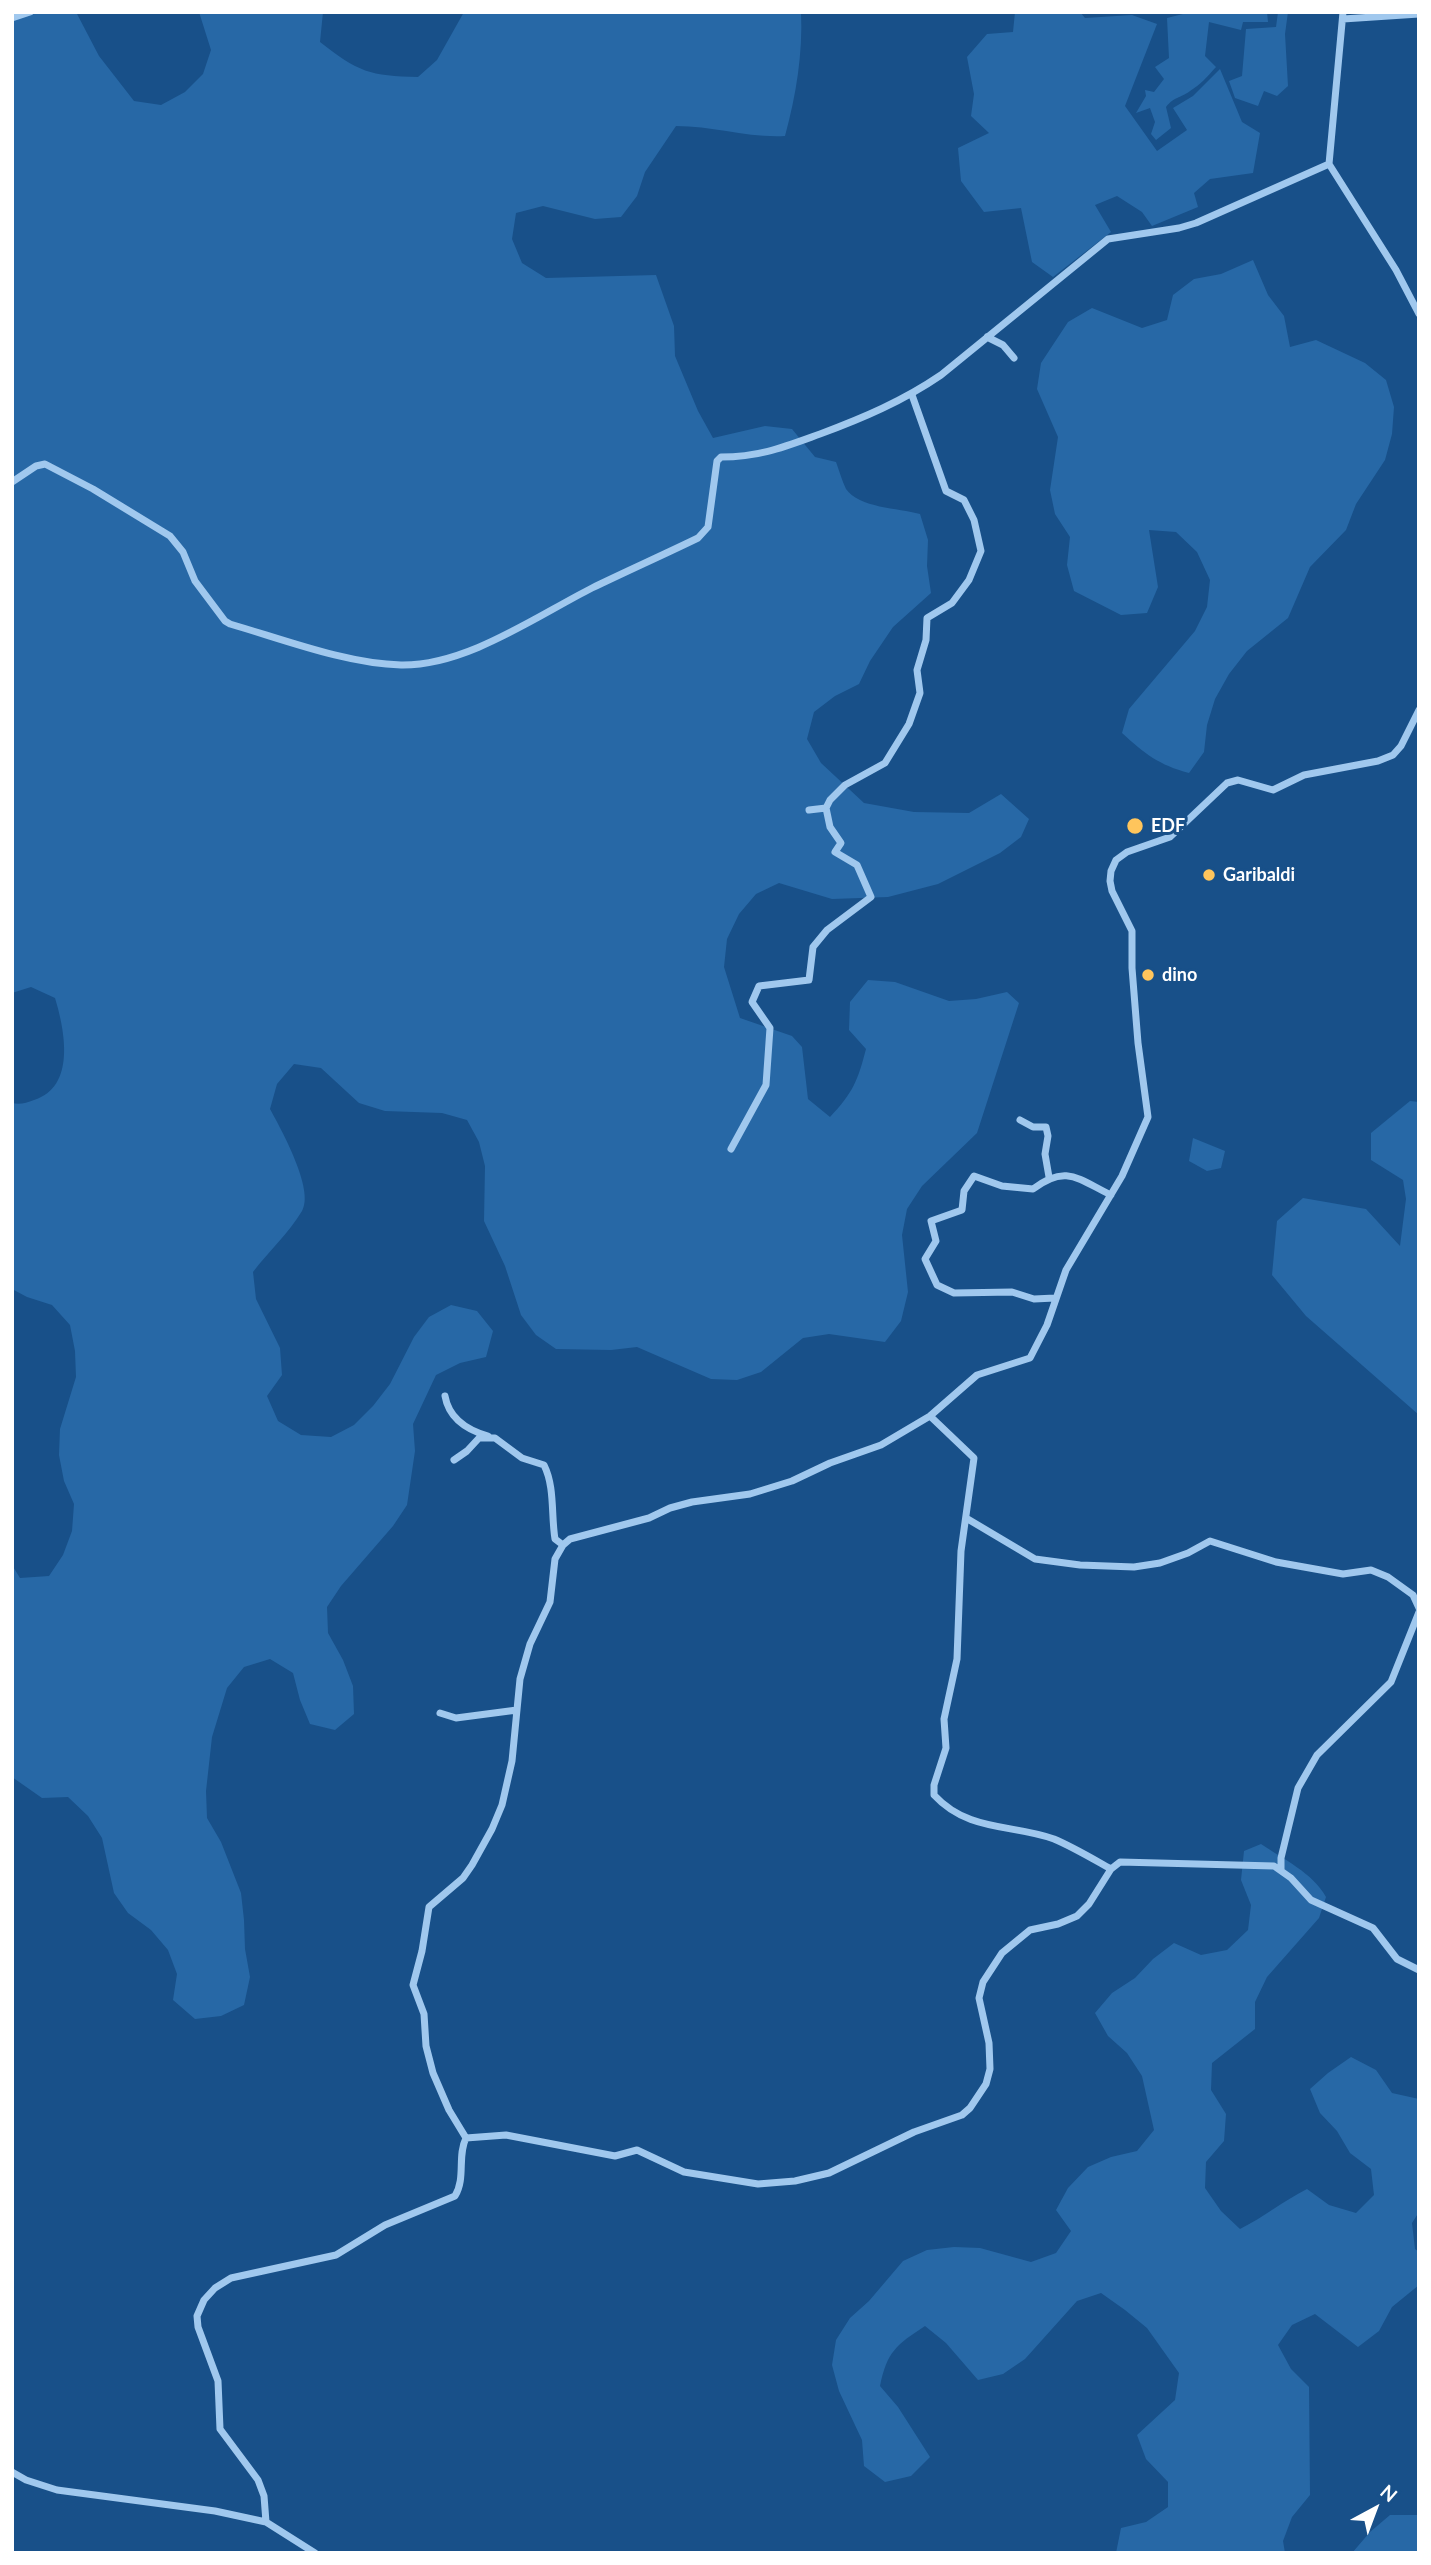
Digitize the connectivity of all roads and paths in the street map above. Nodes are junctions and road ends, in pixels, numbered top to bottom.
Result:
1 (30, 12) edge
2 (1419, 14) edge
3 (1343, 16) edge
4 (12, 18) edge
5 (1329, 164) junction
6 (1419, 314) edge
7 (988, 337) junction
8 (1014, 358) dead end
9 (912, 395) junction
10 (12, 482) edge
11 (1419, 710) edge
12 (826, 808) junction
13 (809, 810) dead end
14 (1020, 1120) dead end
15 (731, 1149) dead end
16 (1048, 1177) junction
17 (1111, 1195) junction
18 (1055, 1298) junction
19 (445, 1396) dead end
20 (930, 1416) junction
21 (495, 1438) junction
22 (454, 1460) dead end
23 (966, 1518) junction
24 (563, 1545) junction
25 (1419, 1610) edge
26 (517, 1710) junction
27 (440, 1713) dead end
28 (1111, 1869) junction
29 (1281, 1870) junction
30 (1419, 1970) edge
31 (466, 2138) junction
32 (12, 2472) edge
33 (266, 2522) junction
34 (315, 2553) edge

1 - 4 street
2 - 3 street
3 - 5 street
5 - 6 street
5 - 7 street
7 - 8 street
7 - 9 street
9 - 10 street
9 - 12 street
11 - 17 street
12 - 13 street
12 - 15 street
14 - 16 street
16 - 17 street
16 - 18 street
17 - 18 street
18 - 20 street
19 - 21 street
20 - 23 street
20 - 24 street
21 - 22 street
21 - 24 street
23 - 25 street
23 - 28 street
24 - 26 street
25 - 29 street
26 - 27 street
26 - 31 street
28 - 29 street
28 - 31 street
29 - 30 street
31 - 33 street
32 - 33 street
33 - 34 street

